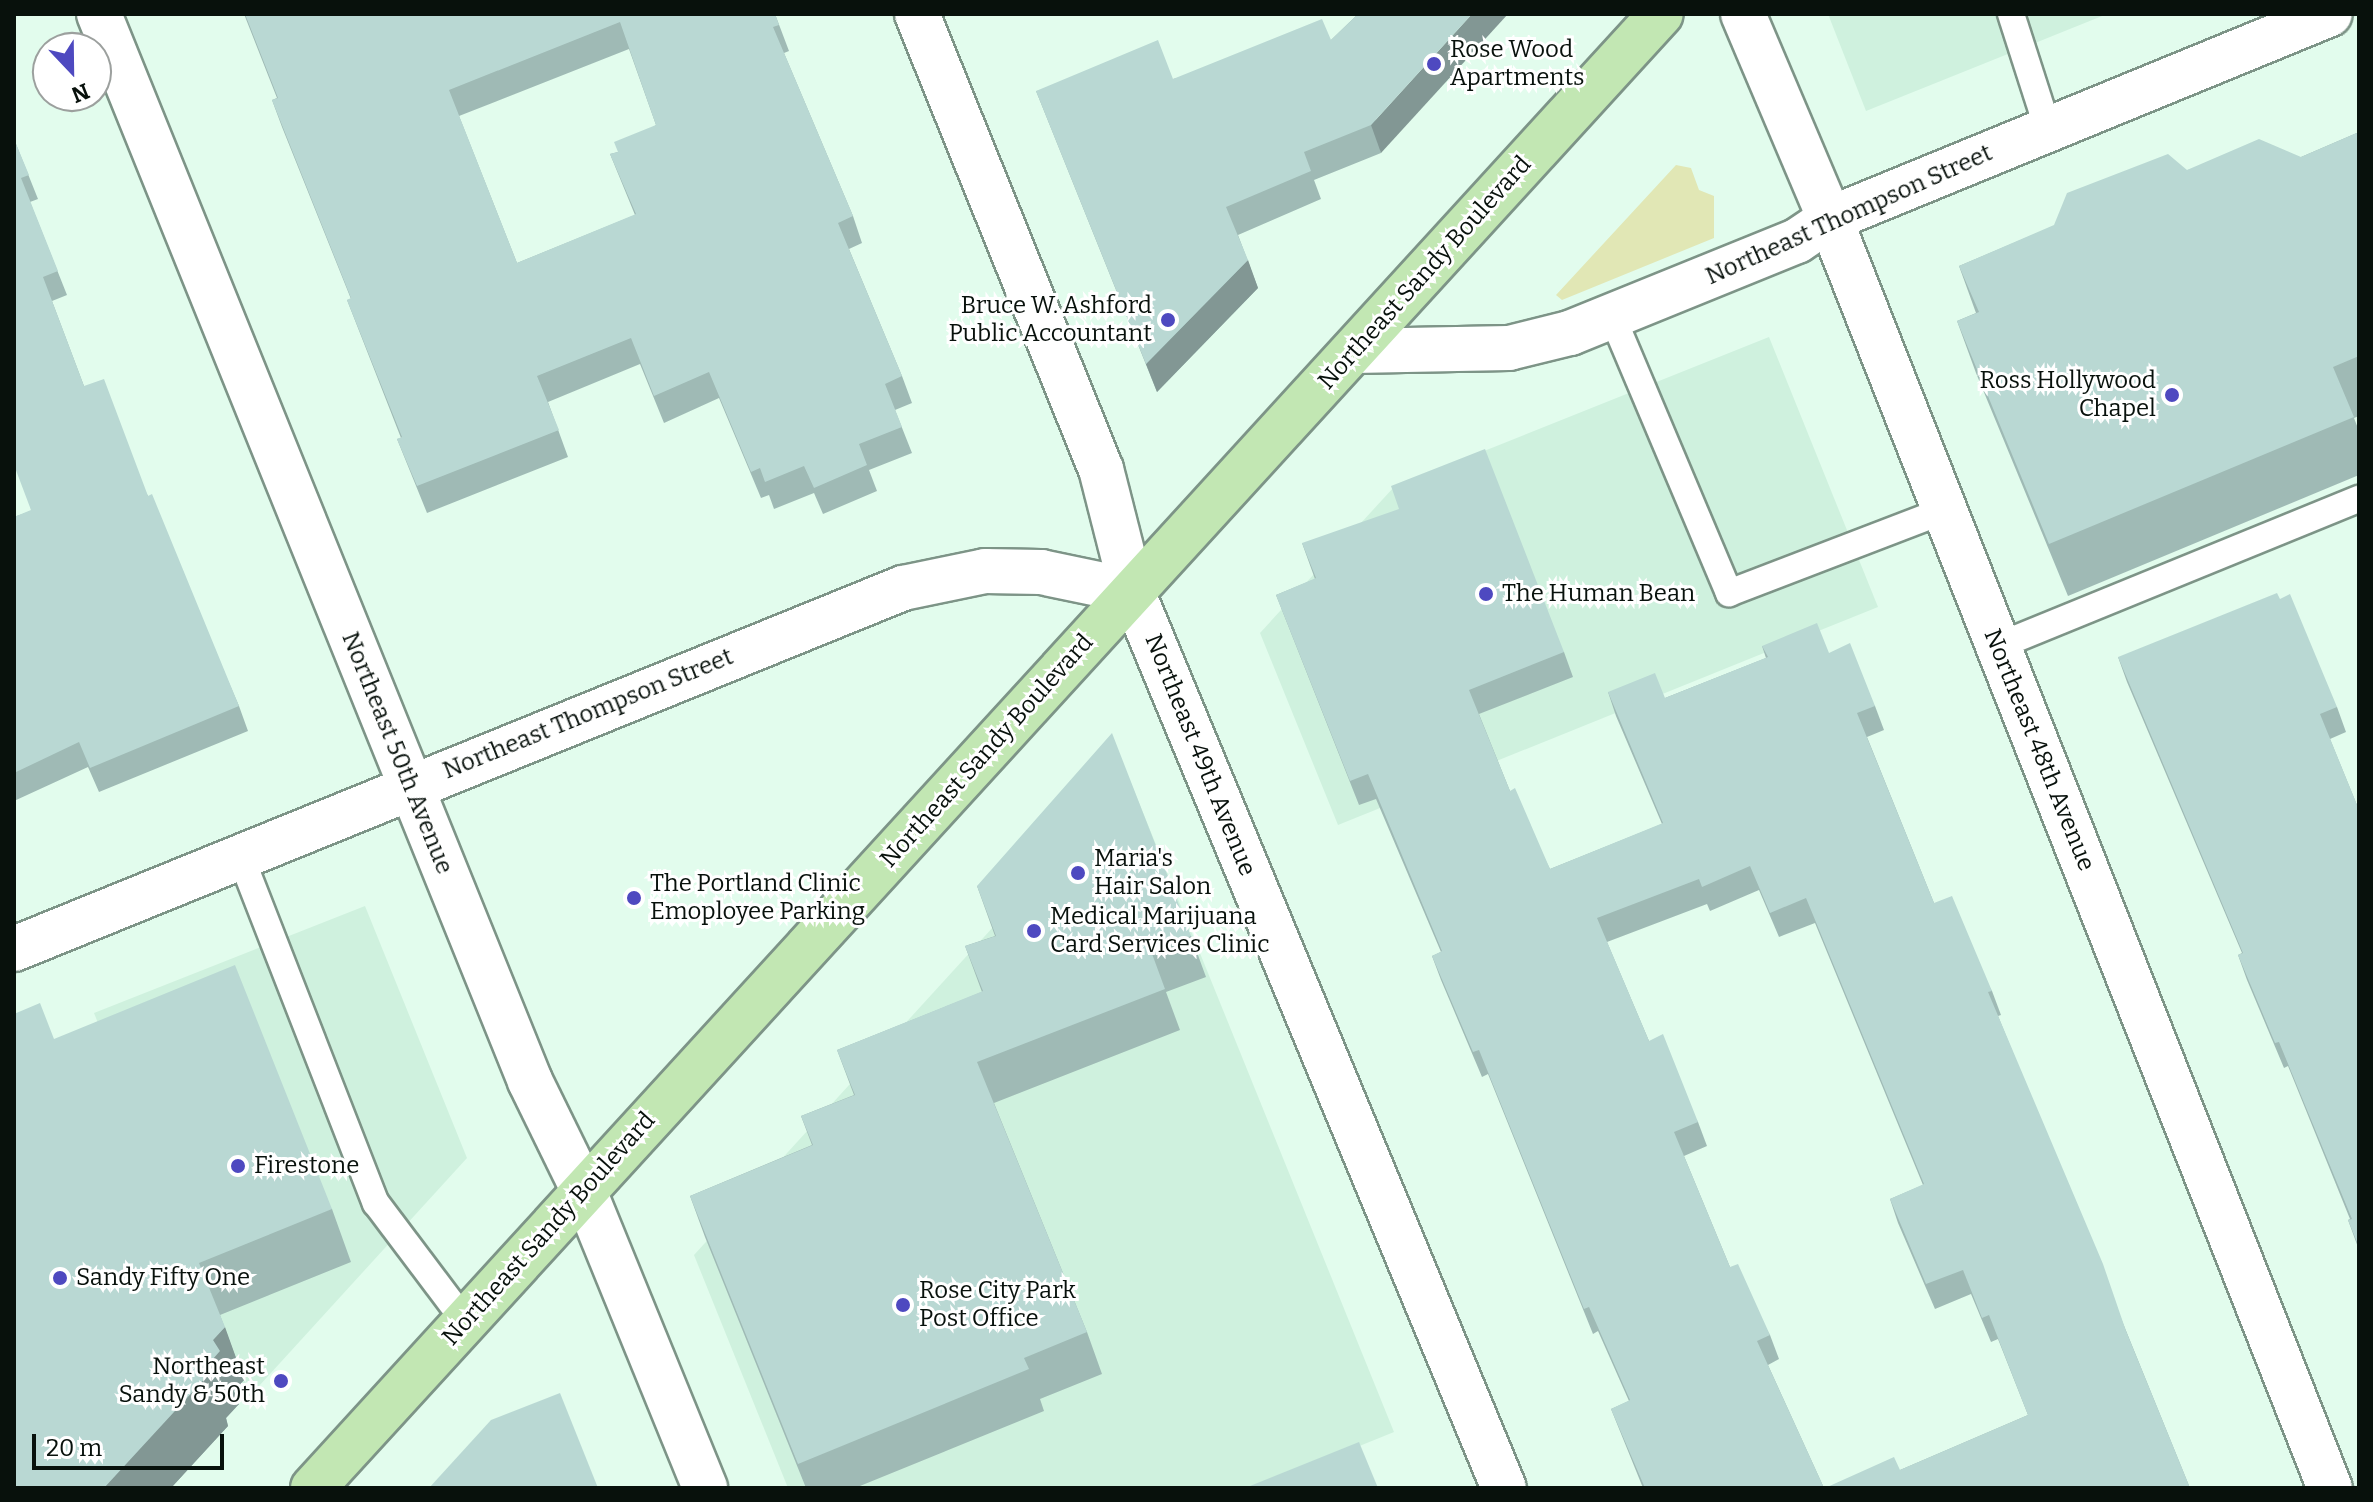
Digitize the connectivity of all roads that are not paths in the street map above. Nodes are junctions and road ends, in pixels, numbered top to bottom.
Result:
1 (99, 14) edge
2 (917, 14) edge
3 (1661, 14) edge
4 (1743, 14) edge
5 (2011, 14) edge
6 (2330, 14) edge
7 (2048, 129) junction
8 (1830, 219) junction
9 (1612, 316) junction
10 (1354, 351) junction
11 (2359, 499) edge
12 (1945, 510) junction
13 (1132, 591) junction
14 (1998, 646) junction
15 (410, 786) junction
16 (240, 855) junction
17 (14, 949) edge
18 (584, 1191) junction
19 (465, 1321) junction
20 (313, 1488) edge
21 (705, 1488) edge
22 (1504, 1488) edge
23 (2330, 1488) edge

1 - 15 street, Northeast 50th Avenue
2 - 13 street, Northeast 49th Avenue
3 - 10 main road, Northeast Sandy Boulevard
4 - 8 street, Northeast 48th Avenue
5 - 7 lane
6 - 7 street, Northeast Thompson Street
7 - 8 street, Northeast Thompson Street
8 - 9 street, Northeast Thompson Street
8 - 12 street, Northeast 48th Avenue
9 - 10 street, Northeast Thompson Street
9 - 12 lane
10 - 13 main road, Northeast Sandy Boulevard
11 - 14 lane
12 - 14 street, Northeast 48th Avenue
13 - 15 street, Northeast Thompson Street
13 - 18 main road, Northeast Sandy Boulevard
13 - 22 street, Northeast 49th Avenue
14 - 23 street, Northeast 48th Avenue
15 - 16 street, Northeast Thompson Street
15 - 18 street, Northeast 50th Avenue
16 - 17 street, Northeast Thompson Street
16 - 19 lane
18 - 19 main road, Northeast Sandy Boulevard
18 - 21 street, Northeast 50th Avenue
19 - 20 main road, Northeast Sandy Boulevard

